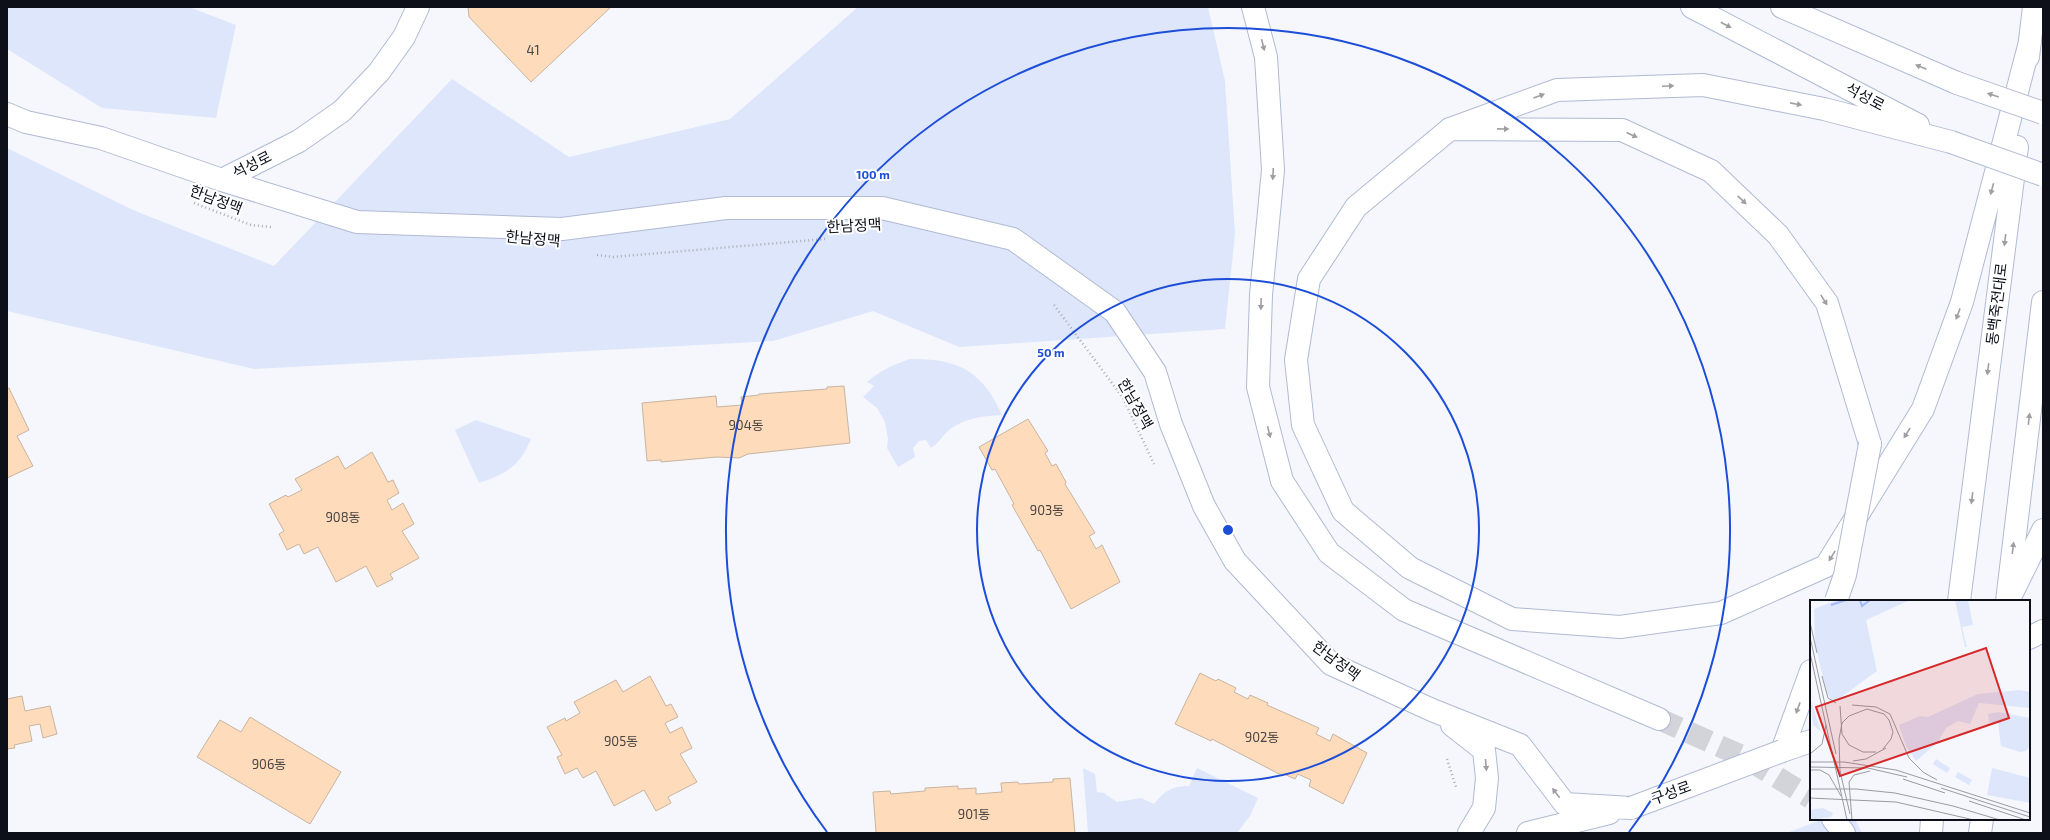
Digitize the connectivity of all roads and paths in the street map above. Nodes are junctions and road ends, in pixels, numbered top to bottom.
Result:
1 (418, 7) edge
2 (1253, 7) edge
3 (1692, 7) edge
4 (1782, 7) edge
5 (2034, 7) edge
6 (2030, 42) junction
7 (2043, 113) edge
8 (7, 114) edge
9 (1450, 129) junction
10 (1951, 142) junction
11 (2043, 175) edge
12 (222, 180) junction
13 (192, 202) dead end
14 (275, 227) dead end
15 (830, 238) dead end
16 (589, 255) dead end
17 (1052, 302) dead end
18 (2043, 302) edge
19 (1157, 470) dead end
20 (2043, 530) edge
21 (1836, 600) edge
22 (1959, 600) edge
23 (2007, 600) edge
24 (2008, 600) edge
25 (2043, 631) edge
26 (2030, 638) edge
27 (1810, 674) edge
28 (1432, 710) junction
29 (1659, 719) tunnel mouth
30 (1810, 741) edge
31 (1782, 751) junction
32 (1447, 757) dead end
33 (1631, 808) junction
34 (1834, 820) edge
35 (1932, 820) edge
36 (1982, 820) edge
37 (1469, 833) edge
38 (1528, 833) edge
39 (1844, 833) edge
40 (1931, 833) edge
41 (1980, 833) edge

1 - 12 main road, 석성로
2 -> 29 main road
3 -> 10 main road, 석성로
7 -> 4 main road, bridge
5 - 6 main road, 동백죽전대로
6 -> 9 main road
6 -> 22 main road, 동백죽전대로
8 - 12 main road, 석성로
9 -> 10 main road
9 -> 21 main road, bridge
10 - 11 main road, 석성로, bridge
12 - 28 main road
13 - 14 path, 한남정맥
15 - 16 path, 한남정맥
17 - 19 path, 한남정맥
23 -> 18 main road
20 - 24 main road
25 - 26 main road
27 -> 31 main road
33 -> 28 main road
28 -> 37 main road
30 - 31 main road, 구성로
31 - 33 main road, 구성로, bridge
32 - 37 path
33 - 38 main road, 구성로
34 - 39 main road
35 - 40 main road
36 - 41 main road

